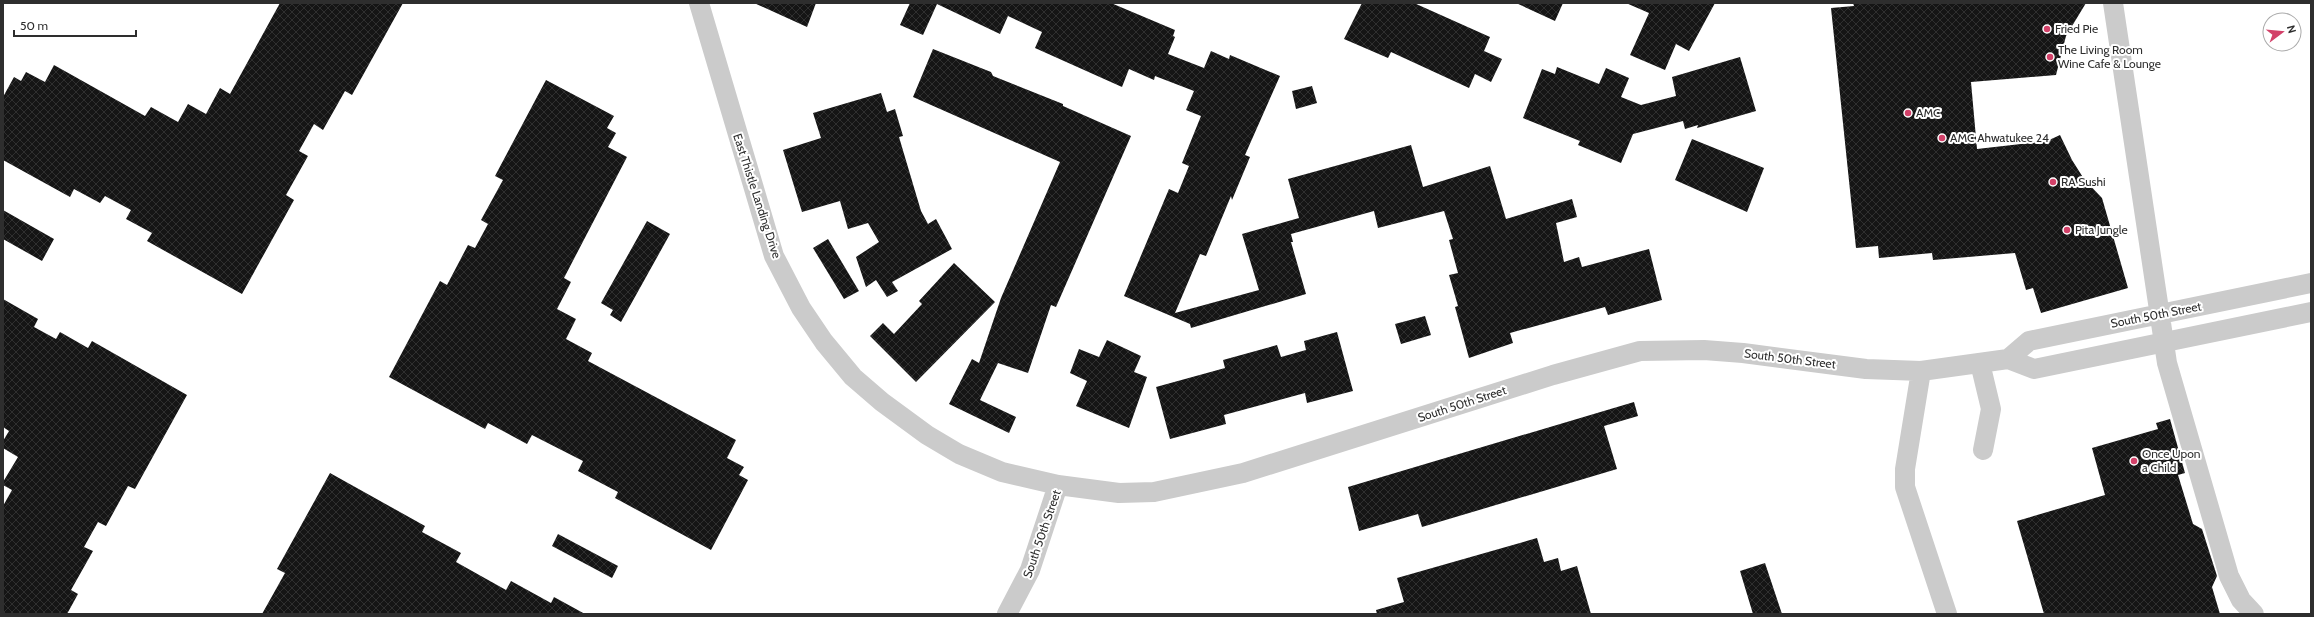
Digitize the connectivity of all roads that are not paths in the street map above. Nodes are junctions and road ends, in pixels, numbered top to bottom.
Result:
1 (699, 3) edge
2 (2113, 3) edge
3 (2311, 283) edge
4 (2311, 312) edge
5 (2161, 313) junction
6 (2165, 342) junction
7 (2008, 359) junction
8 (1980, 363) junction
9 (1920, 371) junction
10 (1982, 450) dead end
11 (1058, 485) junction
12 (1007, 614) edge
13 (1947, 614) edge
14 (2254, 614) edge

1 - 11 street, East Thistle Landing Drive
2 - 5 street
3 - 5 street, South 50th Street
4 - 6 street, South 50th Street
5 - 6 street
5 - 7 street, South 50th Street
6 - 7 street, South 50th Street
6 - 14 street
7 - 8 street, South 50th Street
8 - 9 street, South 50th Street
8 - 10 street
9 - 11 street, South 50th Street
9 - 13 street
11 - 12 street, South 50th Street

